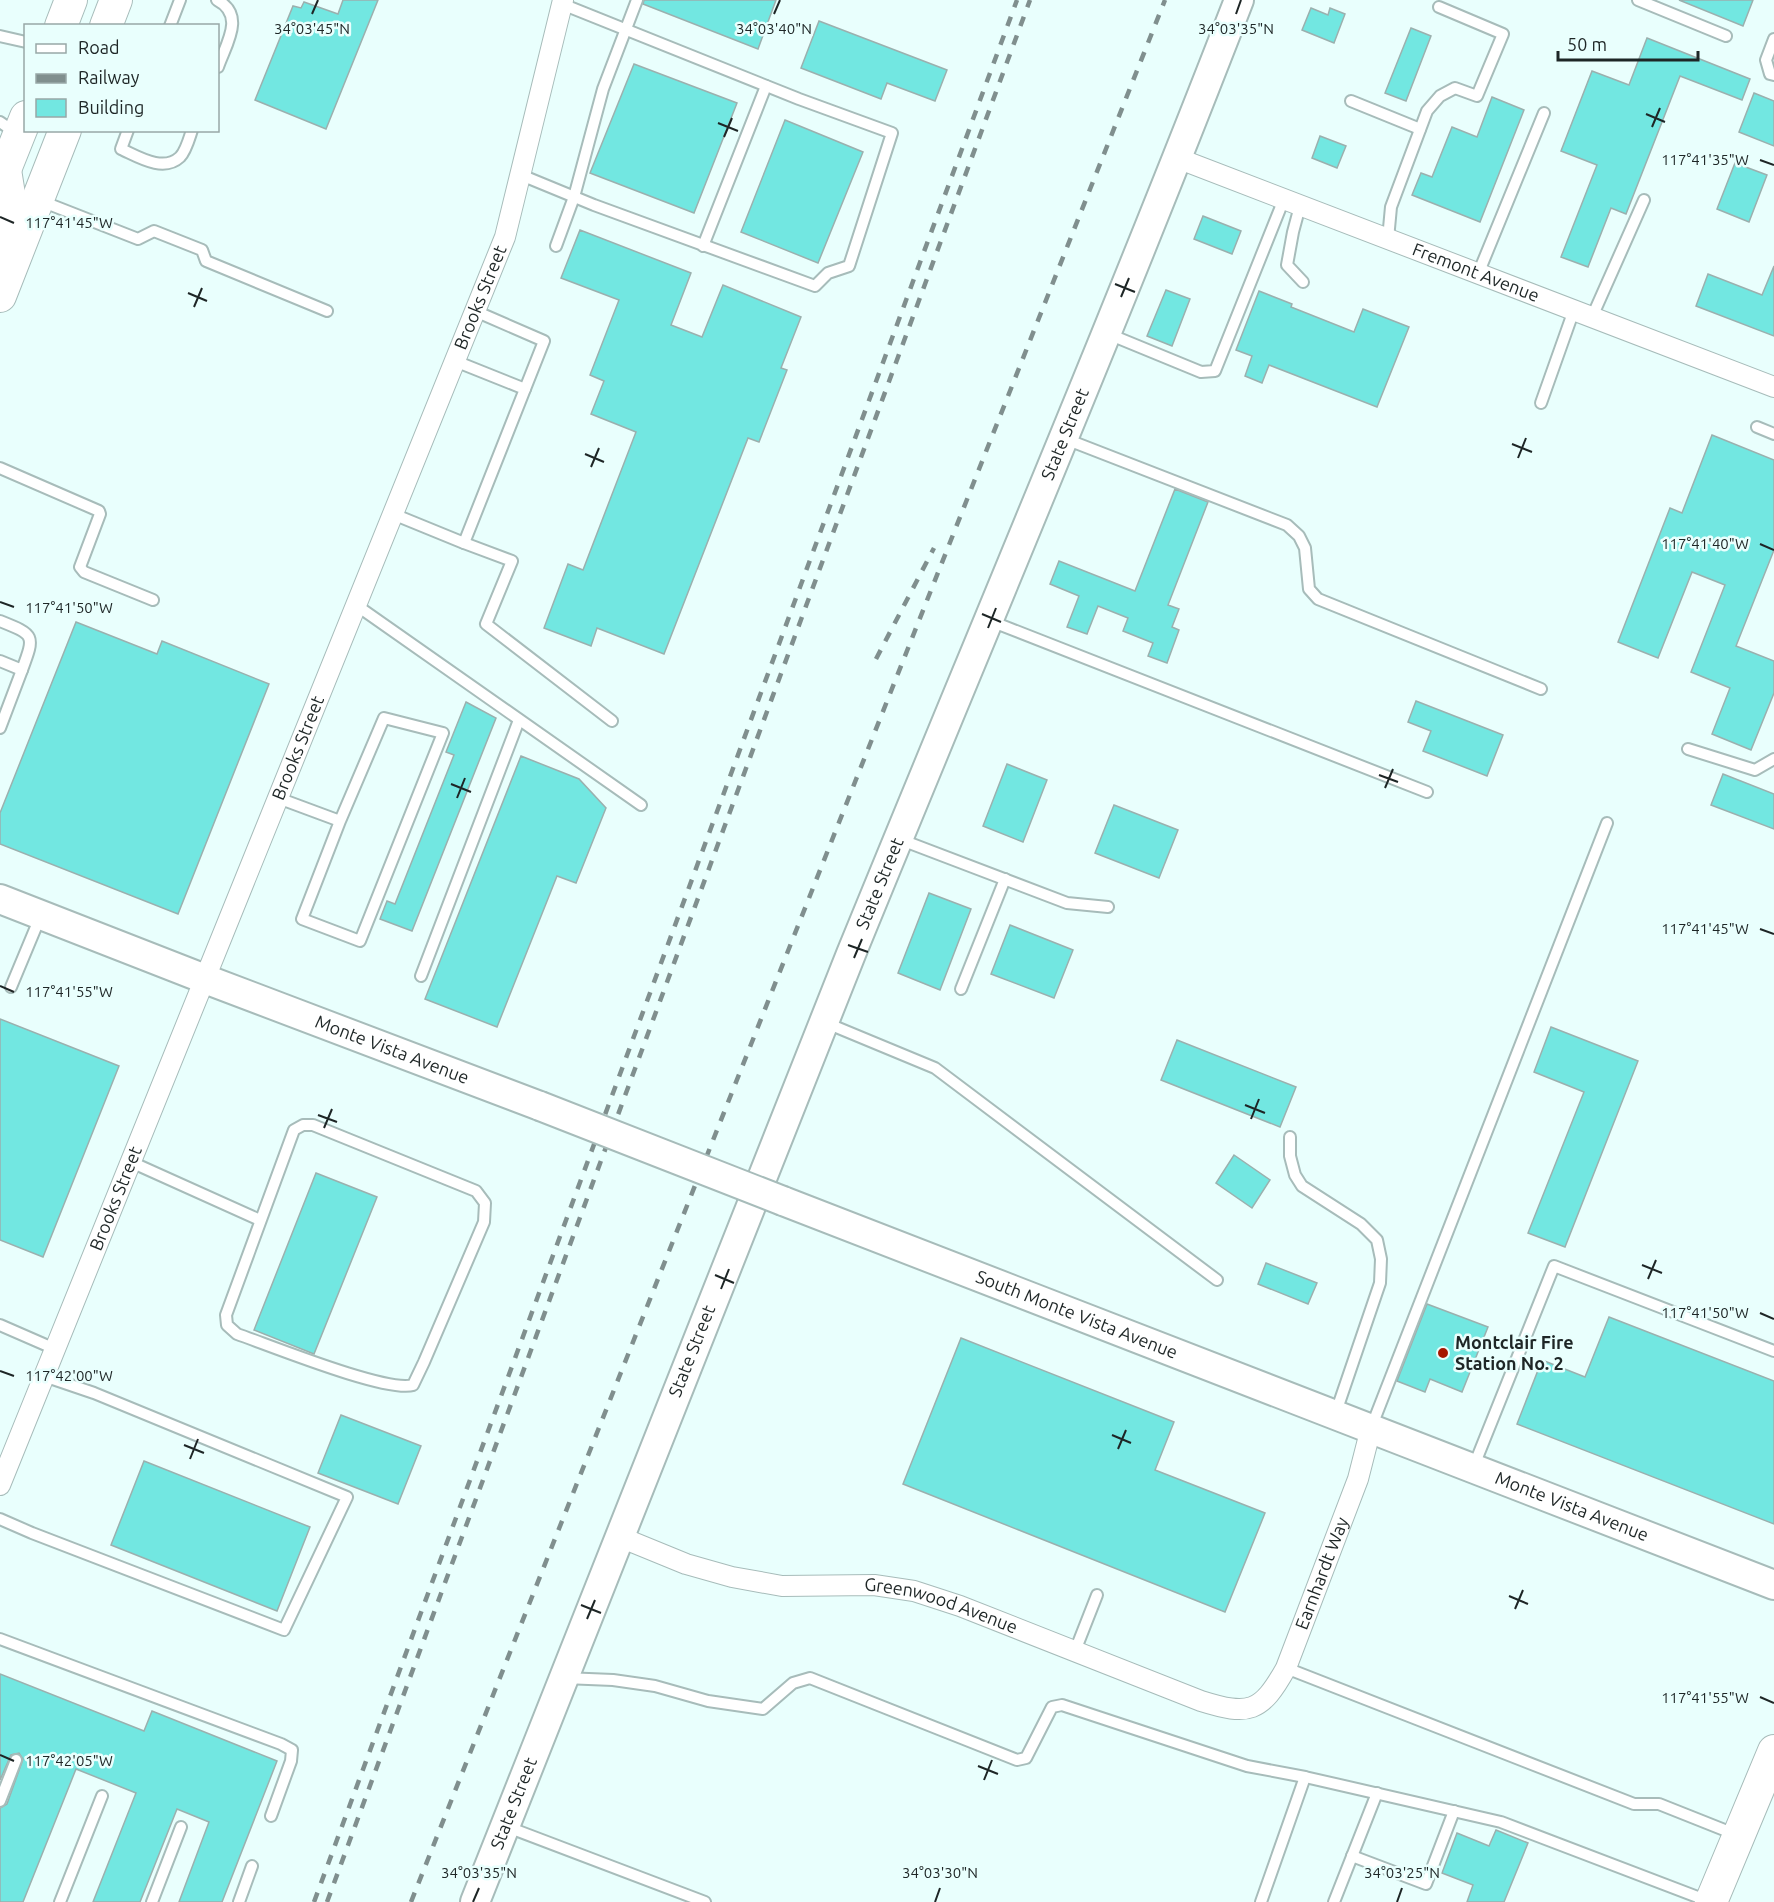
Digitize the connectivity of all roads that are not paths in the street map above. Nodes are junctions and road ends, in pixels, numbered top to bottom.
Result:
1 (70, 0) edge
2 (116, 0) edge
3 (180, 0) edge
4 (217, 0) edge
5 (638, 0) edge
6 (1239, 0) edge
7 (1638, 0) edge
8 (563, 2) edge
9 (1439, 7) dead end
10 (62, 24) edge
11 (107, 24) edge
12 (171, 24) edge
13 (626, 30) junction
14 (0, 36) edge
15 (1726, 36) dead end
16 (1774, 39) edge
17 (24, 42) edge
18 (219, 64) edge
19 (1774, 75) edge
20 (766, 86) junction
21 (1351, 101) dead end
22 (1544, 112) dead end
23 (15, 125) edge
24 (1420, 129) junction
25 (64, 132) edge
26 (127, 132) edge
27 (191, 132) edge
28 (1178, 158) junction
29 (2, 174) edge
30 (520, 175) junction
31 (574, 197) junction
32 (38, 200) junction
33 (1644, 200) dead end
34 (1292, 202) junction
35 (1388, 239) junction
36 (556, 246) dead end
37 (703, 246) junction
38 (0, 247) edge
39 (1478, 273) junction
40 (1303, 282) dead end
41 (0, 296) edge
42 (327, 311) dead end
43 (475, 311) junction
44 (1583, 314) junction
45 (1106, 333) junction
46 (455, 361) junction
47 (1774, 387) edge
48 (525, 389) junction
49 (1541, 403) dead end
50 (1757, 427) dead end
51 (1774, 434) edge
52 (1063, 438) junction
53 (0, 468) edge
54 (393, 514) junction
55 (464, 543) junction
56 (153, 600) dead end
57 (356, 605) junction
58 (988, 620) junction
59 (0, 621) edge
60 (0, 661) edge
61 (22, 670) junction
62 (1541, 688) dead end
63 (519, 720) junction
64 (612, 721) dead end
65 (0, 728) edge
66 (1688, 749) dead end
67 (1774, 759) edge
68 (1427, 792) dead end
69 (278, 798) junction
70 (641, 805) dead end
71 (340, 821) junction
72 (1607, 823) dead end
73 (899, 839) junction
74 (1005, 879) junction
75 (0, 899) edge
76 (1108, 907) dead end
77 (41, 915) junction
78 (421, 976) dead end
79 (205, 979) junction
80 (11, 987) dead end
81 (961, 989) dead end
82 (824, 1022) junction
83 (1290, 1137) dead end
84 (131, 1162) junction
85 (783, 1201) joint
86 (260, 1220) junction
87 (1217, 1280) dead end
88 (0, 1325) edge
89 (55, 1348) junction
90 (1774, 1351) edge
91 (44, 1376) junction
92 (1335, 1415) junction
93 (1371, 1428) junction
94 (6, 1453) edge
95 (1473, 1468) junction
96 (0, 1485) edge
97 (0, 1519) edge
98 (620, 1537) junction
99 (1774, 1584) edge
100 (1097, 1594) dead end
101 (0, 1638) edge
102 (1075, 1651) junction
103 (1286, 1668) junction
104 (564, 1678) junction
105 (1252, 1708) joint
106 (1774, 1750) edge
107 (15, 1760) dead end
108 (1305, 1777) junction
109 (1377, 1794) junction
110 (102, 1796) dead end
111 (0, 1802) edge
112 (1454, 1811) junction
113 (270, 1816) dead end
114 (505, 1826) junction
115 (181, 1827) dead end
116 (1739, 1835) junction
117 (1352, 1856) junction
118 (252, 1866) dead end
119 (60, 1902) edge
120 (152, 1902) edge
121 (239, 1902) edge
122 (475, 1902) edge
123 (705, 1902) edge
124 (1262, 1902) edge
125 (1334, 1902) edge
126 (1711, 1902) edge

1 - 10 main road
2 - 11 main road
3 - 12 lane
4 - 18 lane
5 - 13 lane
6 - 28 street, State Street
7 - 15 lane
8 - 13 lane
8 - 30 street, Brooks Street
9 - 24 lane
13 - 20 lane
13 - 31 lane
14 - 17 lane
16 - 19 lane
20 - 37 lane
20 - 37 lane
21 - 24 lane
22 - 39 lane
23 - 29 main road
24 - 35 lane
25 - 32 main road
26 - 27 lane
28 - 34 street, Fremont Avenue
28 - 45 street, State Street
29 - 38 main road
30 - 31 lane
30 - 43 street, Brooks Street
31 - 36 lane
31 - 37 lane
32 - 41 main road
32 - 42 lane
33 - 44 lane
34 - 35 street, Fremont Avenue
34 - 40 lane
34 - 45 lane
35 - 39 street, Fremont Avenue
39 - 44 street, Fremont Avenue
43 - 46 street, Brooks Street
43 - 48 lane
44 - 47 street, Fremont Avenue
44 - 49 lane
45 - 52 street, State Street
46 - 48 lane
46 - 54 street, Brooks Street
48 - 55 lane
50 - 51 lane
52 - 58 street, State Street
52 - 62 lane
53 - 56 lane
54 - 55 lane
54 - 57 street, Brooks Street
55 - 64 lane
57 - 63 lane
57 - 69 street, Brooks Street
58 - 68 lane
58 - 73 street, State Street
59 - 61 lane
60 - 61 lane
61 - 65 lane
63 - 70 lane
63 - 78 lane
66 - 67 lane
69 - 71 lane
69 - 79 street, Brooks Street
71 - 71 lane
72 - 93 lane
73 - 74 lane
73 - 82 street, State Street
74 - 76 lane
74 - 81 lane
75 - 77 street, Monte Vista Avenue
77 - 79 street, Monte Vista Avenue
77 - 80 lane
79 - 84 street, Brooks Street
79 - 85 street, Monte Vista Avenue, bridge
82 - 87 lane
82 - 98 street, State Street
83 - 92 lane
84 - 86 lane
84 - 89 street, Brooks Street
85 - 92 street, South Monte Vista Avenue
86 - 86 lane
88 - 89 lane
89 - 91 street, Brooks Street
90 - 95 lane
91 - 94 street, Brooks Street
91 - 97 lane
92 - 93 street, South Monte Vista Avenue
93 - 95 street, Monte Vista Avenue
93 - 103 street, Earnhardt Way
94 - 96 street, Brooks Street
95 - 99 street, Monte Vista Avenue
98 - 102 street, Greenwood Avenue
98 - 104 street, State Street
100 - 102 lane
101 - 113 lane
102 - 105 street, Greenwood Avenue
103 - 105 street, Earnhardt Way
103 - 116 lane
104 - 108 lane
104 - 114 street, State Street
106 - 116 main road
107 - 111 lane
108 - 109 lane
108 - 124 lane
109 - 112 lane
109 - 117 lane
110 - 119 lane
112 - 117 lane
112 - 126 lane
114 - 122 street, State Street
114 - 123 lane
115 - 120 lane
116 - 126 main road
117 - 125 lane
118 - 121 lane

